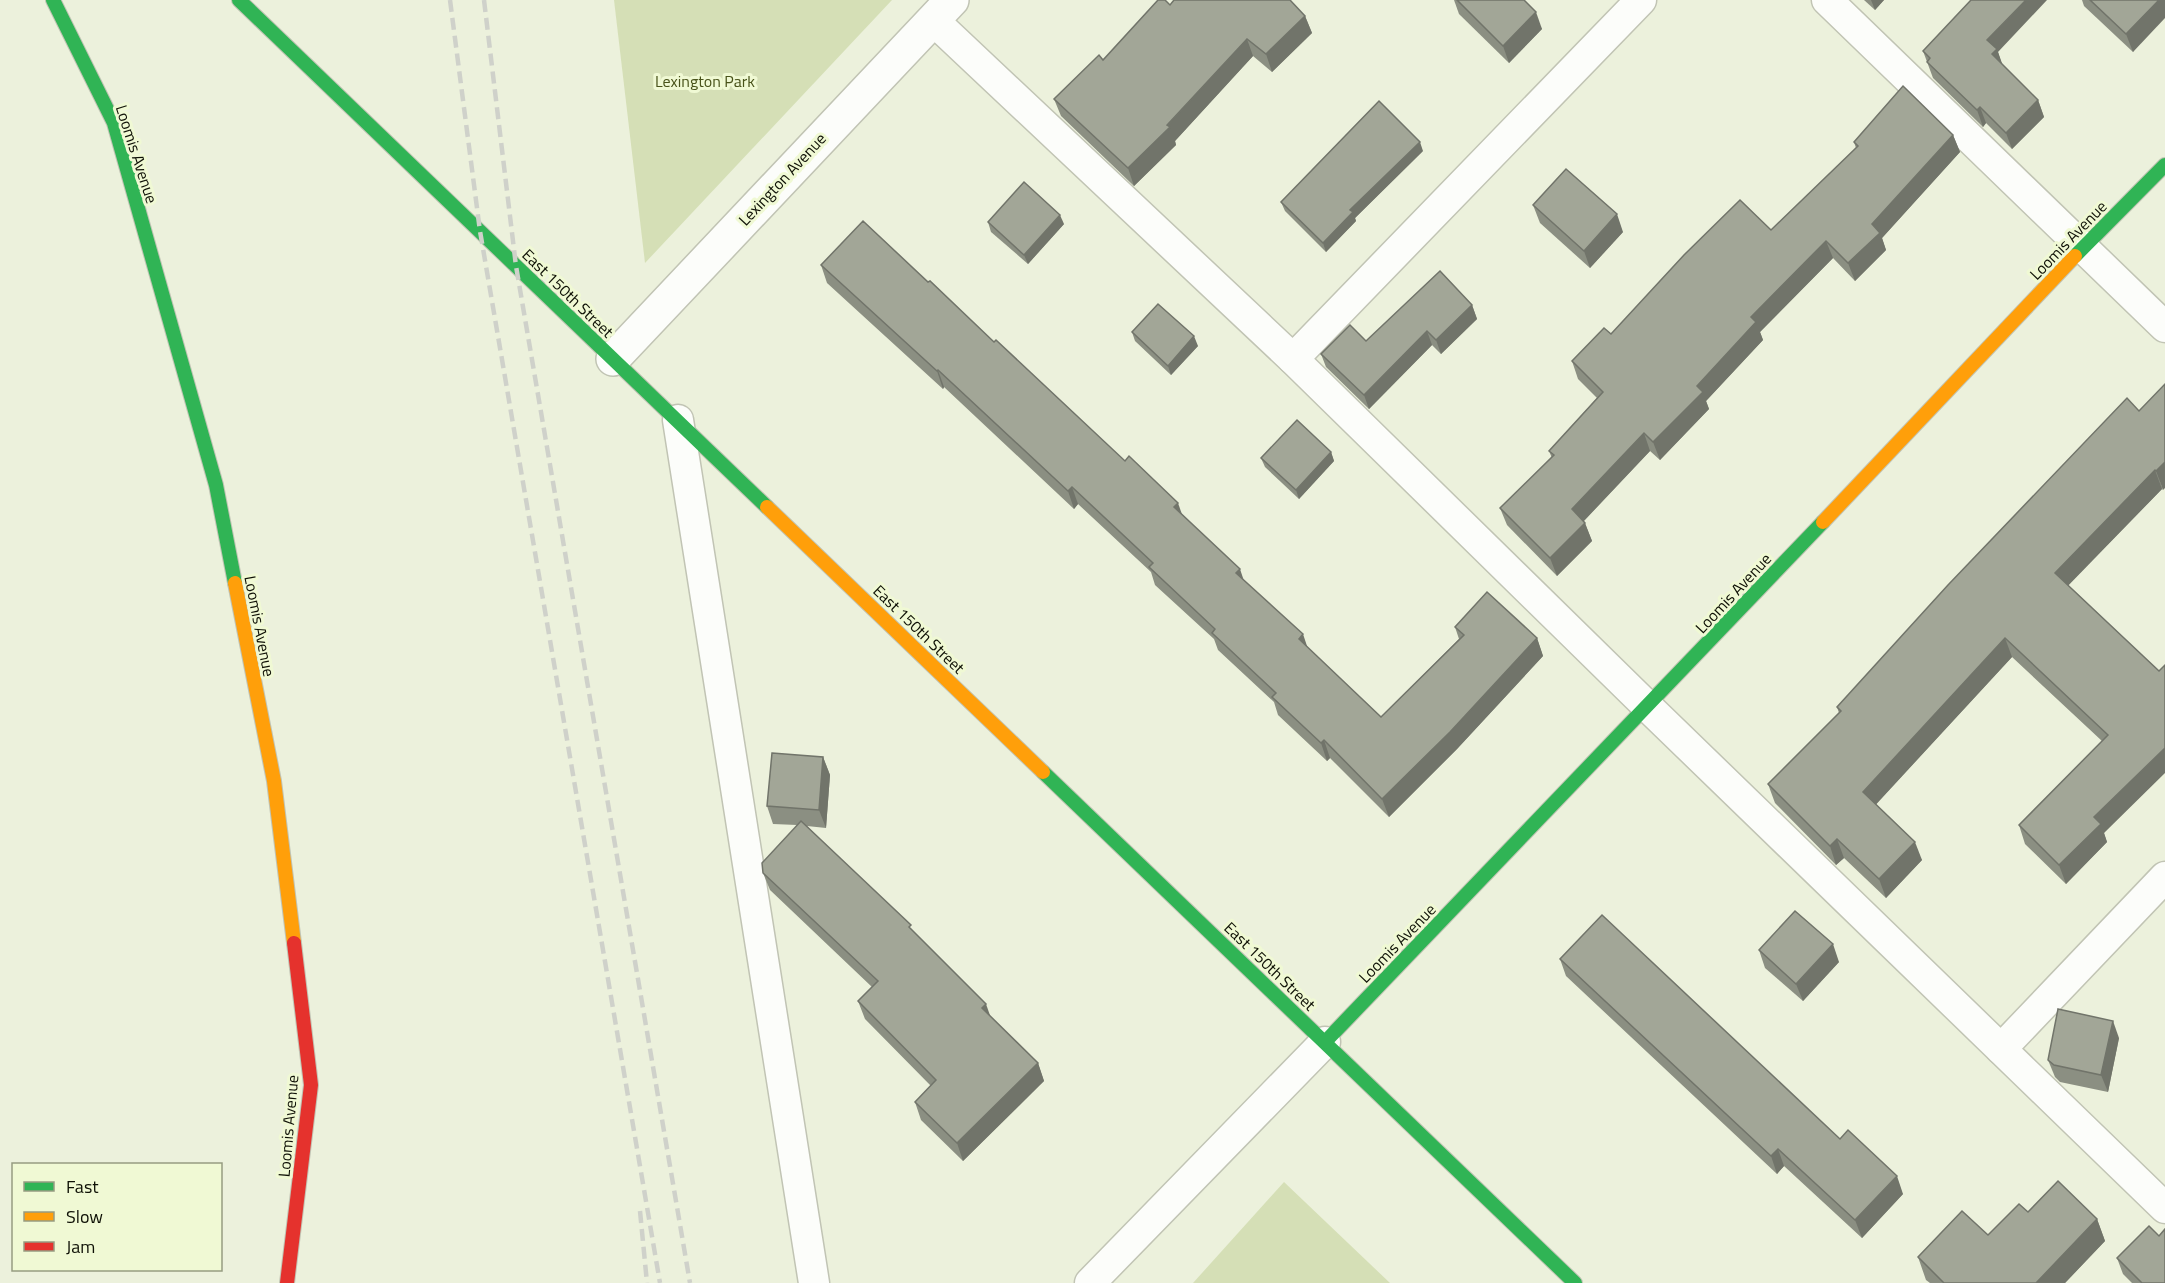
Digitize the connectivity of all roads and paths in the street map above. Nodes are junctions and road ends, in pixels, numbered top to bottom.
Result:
1 (52, 0) edge
2 (239, 0) edge
3 (1641, 0) edge
4 (1827, 0) edge
5 (942, 10) edge
6 (2165, 165) edge
7 (2083, 248) junction
8 (2165, 327) edge
9 (1293, 358) junction
10 (613, 359) junction
11 (678, 420) junction
12 (1648, 707) junction
13 (2165, 877) edge
14 (1324, 1042) junction
15 (2001, 1049) junction
16 (2165, 1208) edge
17 (287, 1283) edge
18 (814, 1283) edge
19 (1090, 1283) edge
20 (1575, 1283) edge

1 - 17 street, Loomis Avenue
2 - 10 street, East 150th Street
3 - 9 lane
4 - 7 lane
5 - 9 lane
5 - 10 street, Lexington Avenue
6 - 7 street, Loomis Avenue
7 - 8 lane
7 - 12 street, Loomis Avenue
9 - 12 lane
10 - 11 street, East 150th Street
11 - 14 street, East 150th Street
11 - 18 lane
12 - 14 street, Loomis Avenue
12 - 15 lane
13 - 15 lane
14 - 19 lane
14 - 20 street, East 150th Street
15 - 16 lane

